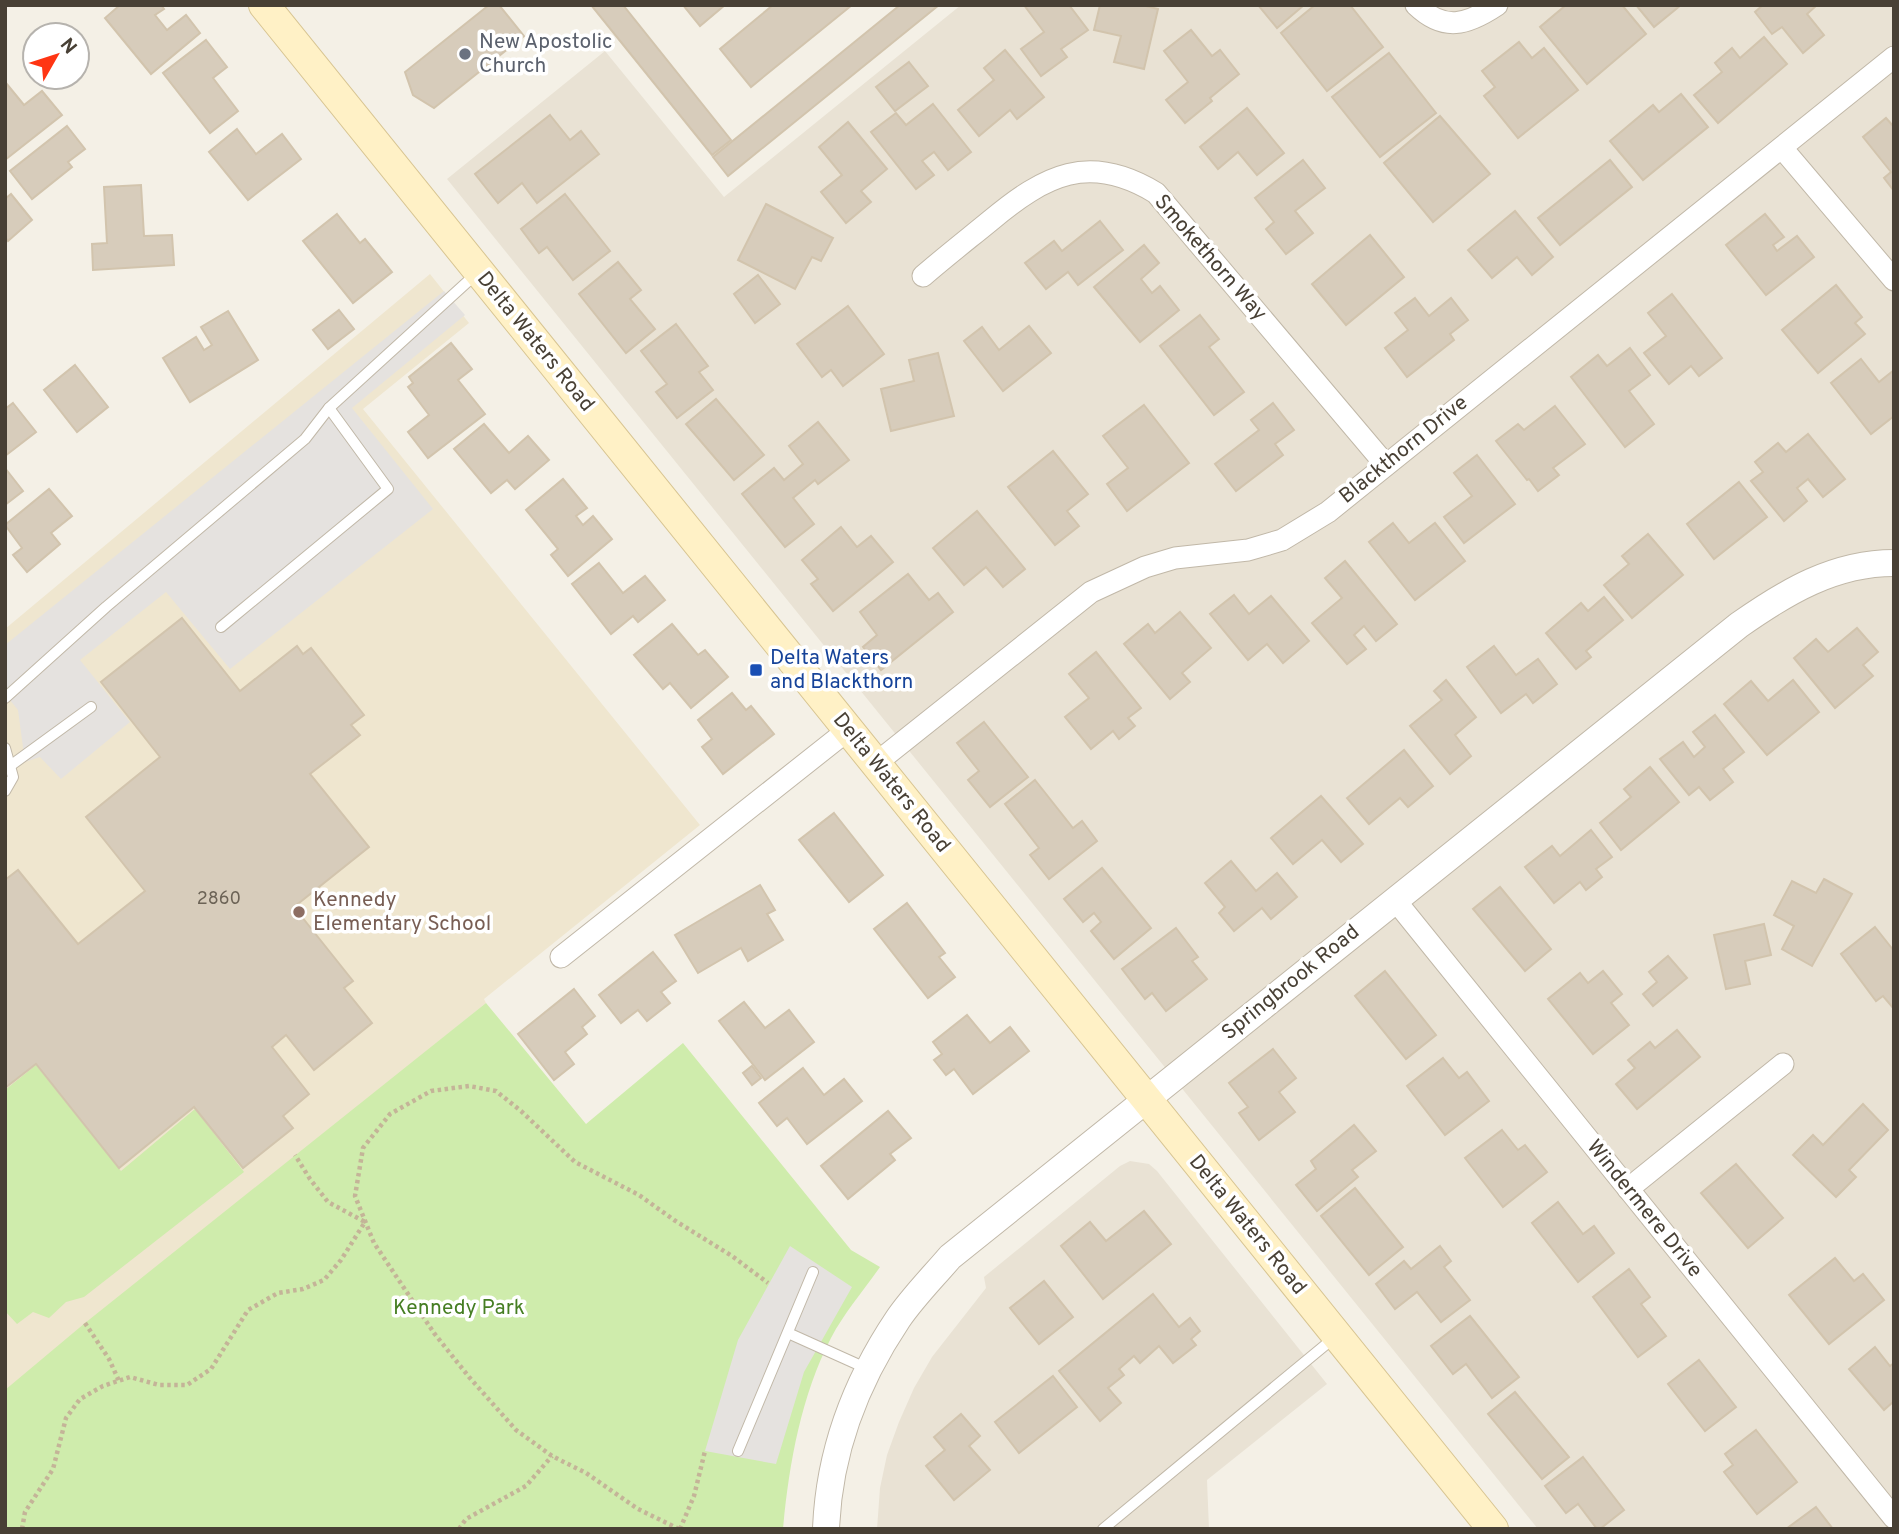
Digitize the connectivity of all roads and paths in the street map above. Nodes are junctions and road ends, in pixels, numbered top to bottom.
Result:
1 (264, 5) edge
2 (1416, 5) edge
3 (1497, 5) edge
4 (1894, 57) edge
5 (1782, 148) junction
6 (479, 272) junction
7 (923, 276) dead end
8 (1894, 280) edge
9 (329, 408) junction
10 (1385, 464) junction
11 (1894, 563) edge
12 (221, 627) dead end
13 (5, 698) edge
14 (91, 707) dead end
15 (848, 730) junction
16 (5, 747) edge
17 (875, 764) junction
18 (10, 766) junction
19 (5, 791) edge
20 (1395, 900) junction
21 (561, 957) dead end
22 (1783, 1065) dead end
23 (1146, 1099) junction
24 (295, 1155) dead end
25 (1629, 1189) junction
26 (365, 1222) junction
27 (813, 1272) dead end
28 (768, 1283) dead end
29 (85, 1323) dead end
30 (788, 1333) junction
31 (1337, 1336) junction
32 (868, 1369) junction
33 (119, 1381) junction
34 (705, 1451) dead end
35 (738, 1451) dead end
36 (552, 1457) junction
37 (1894, 1518) edge
38 (22, 1529) edge
39 (459, 1529) edge
40 (680, 1529) edge
41 (825, 1529) edge
42 (1103, 1529) edge
43 (1493, 1529) edge

1 - 6 main road, Delta Waters Road
2 - 3 street
4 - 5 street, Blackthorn Drive
5 - 8 street
5 - 10 street, Blackthorn Drive
6 - 9 lane
6 - 15 main road, Delta Waters Road
7 - 10 street, Smokethorn Way
9 - 12 lane
9 - 13 lane
10 - 17 street, Blackthorn Drive
11 - 20 street, Springbrook Road
14 - 18 lane
15 - 17 main road, Delta Waters Road
15 - 21 street
16 - 18 lane
17 - 23 main road, Delta Waters Road
18 - 19 lane
20 - 23 street, Springbrook Road
20 - 25 street, Windermere Drive
22 - 25 street
23 - 31 main road, Delta Waters Road
23 - 32 street, Springbrook Road
24 - 26 path
25 - 37 street, Windermere Drive
26 - 28 path
26 - 33 path
26 - 36 path
27 - 30 lane
29 - 33 path
30 - 32 lane
30 - 35 lane
31 - 42 lane
31 - 43 main road, Delta Waters Road
32 - 41 street, Springbrook Road
33 - 38 path
34 - 40 path
36 - 39 path
36 - 40 path

